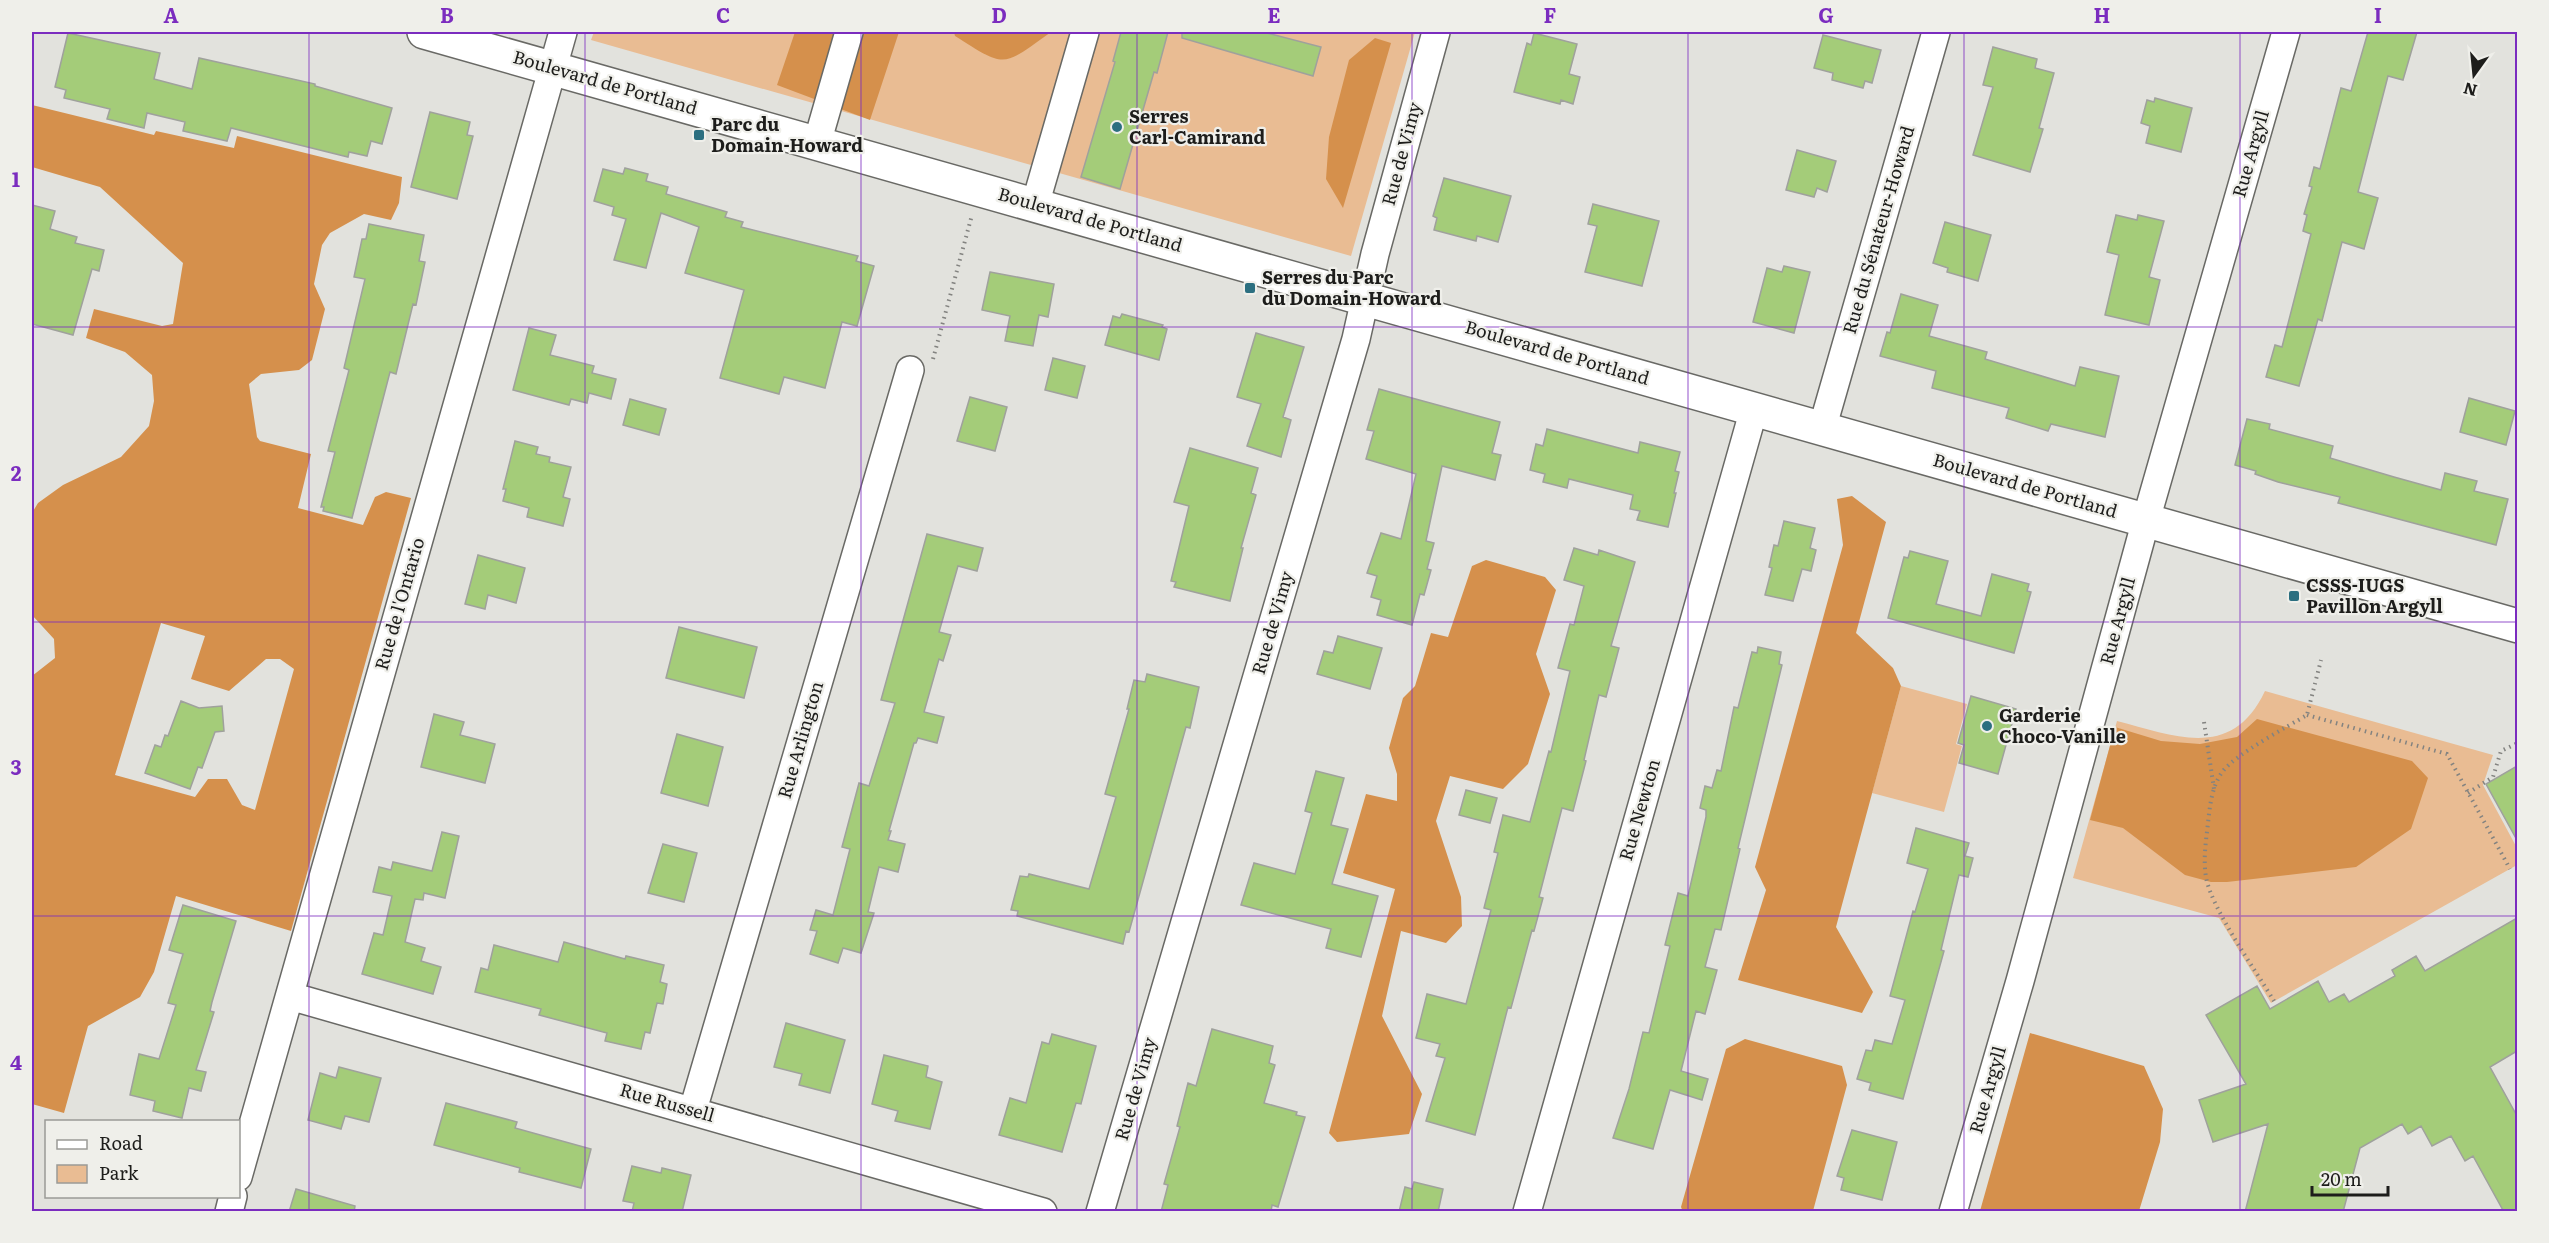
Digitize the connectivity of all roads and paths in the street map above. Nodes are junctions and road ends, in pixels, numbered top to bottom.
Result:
1 (424, 32) edge
2 (562, 32) edge
3 (849, 32) edge
4 (1085, 32) edge
5 (1436, 32) edge
6 (1936, 32) edge
7 (2286, 32) edge
8 (552, 68) junction
9 (817, 143) junction
10 (980, 189) junction
11 (1035, 205) junction
12 (1365, 298) junction
13 (910, 370) joint
14 (1754, 409) junction
15 (1822, 429) junction
16 (2146, 520) junction
17 (2517, 626) edge
18 (2321, 660) dead end
19 (2307, 715) junction
20 (2204, 722) dead end
21 (2517, 743) edge
22 (2214, 789) junction
23 (2468, 793) junction
24 (2510, 869) dead end
25 (290, 996) junction
26 (2274, 1001) dead end
27 (693, 1110) junction
28 (240, 1170) edge
29 (1043, 1212) edge
30 (1100, 1212) edge
31 (1527, 1212) edge
32 (1953, 1212) edge

1 - 8 main road, Boulevard de Portland
2 - 8 street, Rue de l'Ontario
3 - 9 street
4 - 11 street
5 - 12 street, Rue de Vimy
6 - 15 street, Rue du Sénateur-Howard
7 - 16 street, Rue Argyll
8 - 9 main road, Boulevard de Portland
8 - 25 street, Rue de l'Ontario
9 - 10 main road, Boulevard de Portland
10 - 11 main road, Boulevard de Portland
10 - 13 path
11 - 12 main road, Boulevard de Portland
12 - 14 main road, Boulevard de Portland
12 - 30 street, Rue de Vimy
13 - 27 street, Rue Arlington
14 - 15 main road, Boulevard de Portland
14 - 31 street, Rue Newton
15 - 16 main road, Boulevard de Portland
16 - 17 main road, Boulevard de Portland
16 - 32 street, Rue Argyll
18 - 19 path
19 - 22 path
19 - 23 path
20 - 22 path
21 - 23 path
22 - 26 path
23 - 24 path
25 - 27 street, Rue Russell
25 - 28 street, Rue de l'Ontario
27 - 29 street, Rue Russell

